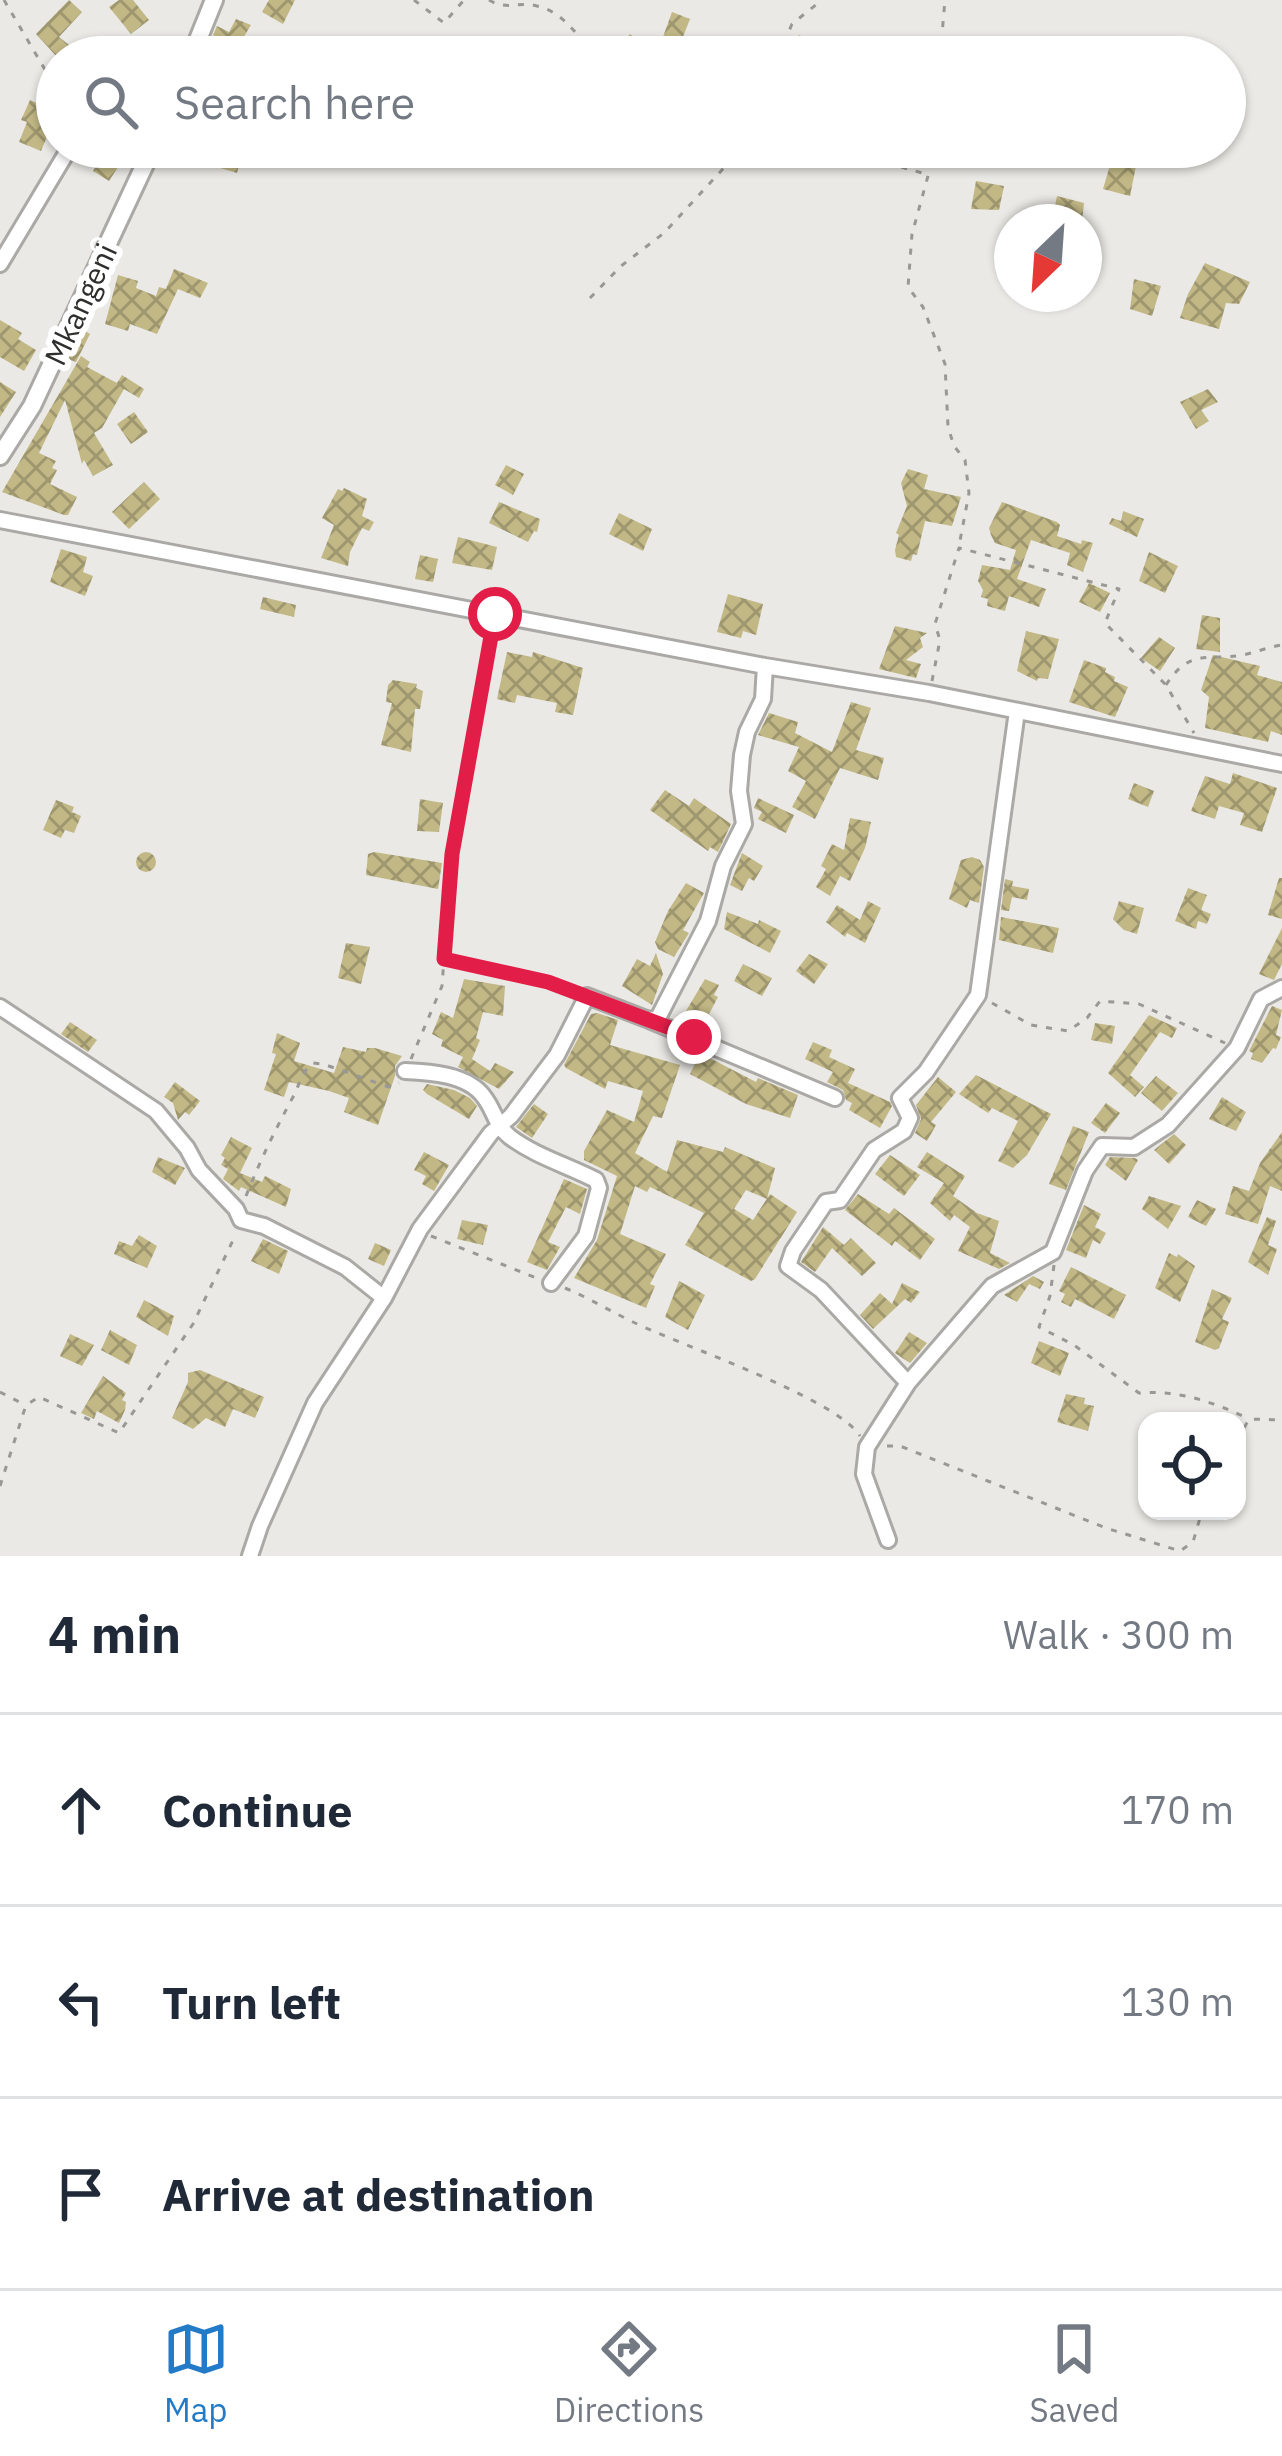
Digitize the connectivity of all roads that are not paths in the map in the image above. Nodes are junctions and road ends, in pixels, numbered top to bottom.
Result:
1 (214, 0) edge
2 (199, 36) edge
3 (57, 168) edge
4 (143, 168) edge
5 (0, 264) edge
6 (0, 456) edge
7 (0, 520) edge
8 (765, 666) junction
9 (1017, 711) junction
10 (1282, 764) edge
11 (1282, 988) edge
12 (0, 1007) edge
13 (649, 1020) junction
14 (406, 1071) road end
15 (835, 1098) dead end
16 (499, 1127) junction
17 (551, 1282) road end
18 (383, 1298) junction
19 (908, 1383) junction
20 (888, 1540) dead end
21 (250, 1556) edge

1 - 2 street
3 - 5 street
4 - 6 street, Mkangeni
7 - 8 street
8 - 9 street
8 - 13 street
9 - 10 street
9 - 19 street
11 - 19 street
12 - 18 street
13 - 15 street
13 - 16 street
14 - 16 street
16 - 17 street
16 - 18 street
18 - 21 street
19 - 20 street

